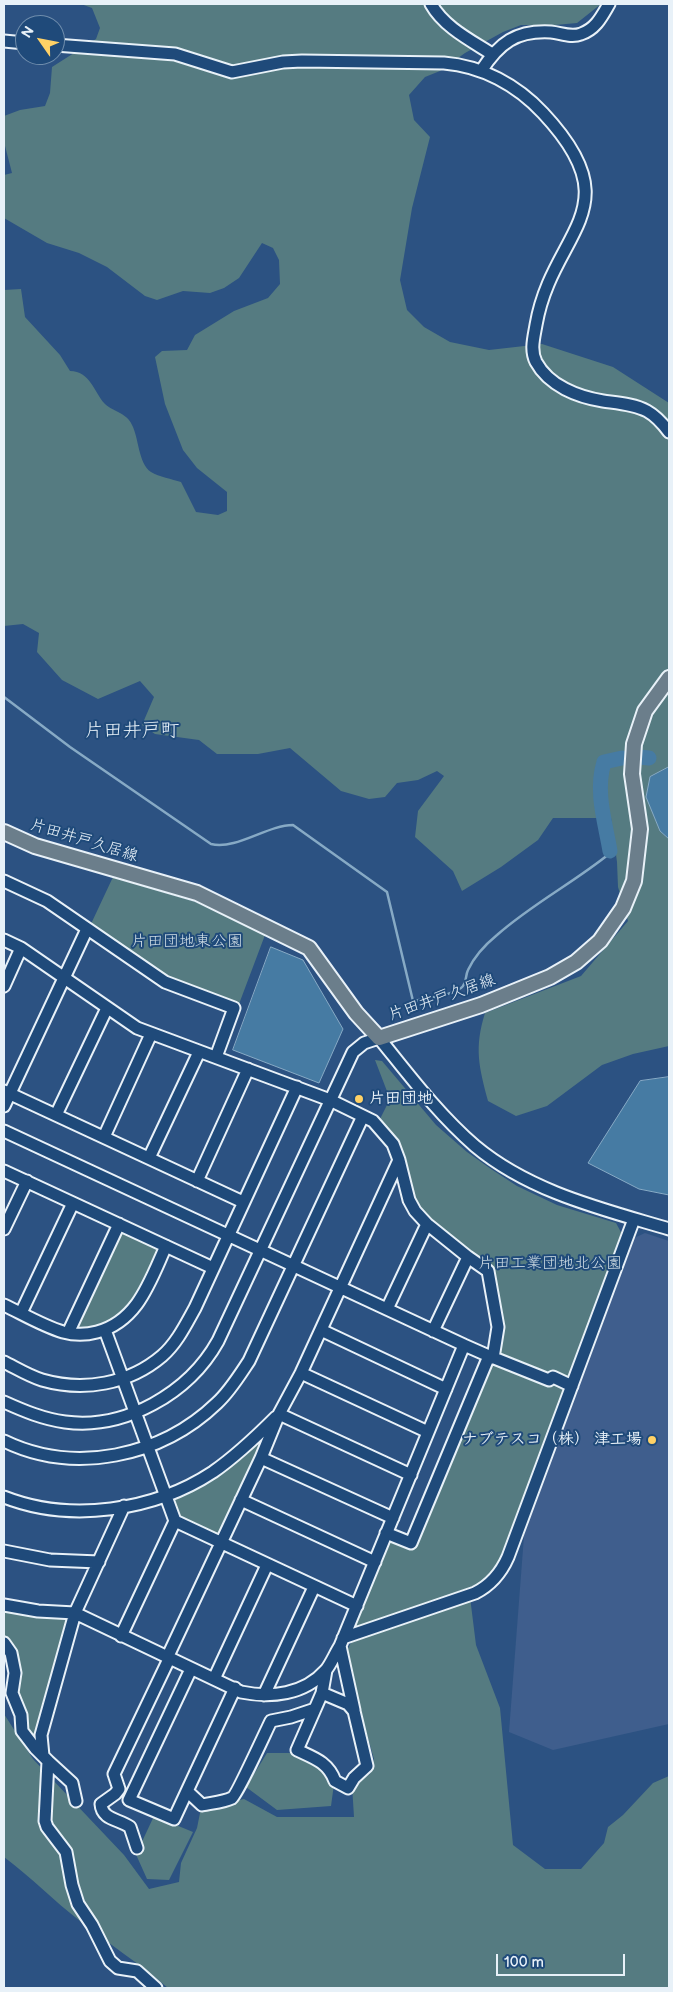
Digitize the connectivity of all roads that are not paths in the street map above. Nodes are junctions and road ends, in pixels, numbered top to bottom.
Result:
1 (431, 4) edge
2 (609, 4) edge
3 (65, 46) edge
4 (492, 54) junction
5 (481, 71) junction
6 (669, 432) edge
7 (669, 678) edge
8 (4, 832) edge
9 (4, 881) edge
10 (87, 929) junction
11 (4, 940) edge
12 (21, 948) junction
13 (64, 978) junction
14 (4, 986) edge
15 (107, 1008) junction
16 (151, 1034) junction
17 (379, 1038) junction
18 (199, 1052) junction
19 (216, 1057) junction
20 (248, 1070) junction
21 (296, 1087) junction
22 (7, 1092) edge
23 (330, 1100) junction
24 (4, 1106) edge
25 (56, 1115) junction
26 (363, 1116) junction
27 (4, 1131) edge
28 (104, 1137) junction
29 (149, 1158) junction
30 (399, 1160) junction
31 (4, 1171) edge
32 (197, 1180) junction
33 (27, 1181) junction
34 (243, 1202) junction
35 (73, 1203) junction
36 (634, 1218) junction
37 (119, 1224) junction
38 (427, 1224) junction
39 (4, 1230) edge
40 (669, 1230) edge
41 (228, 1236) junction
42 (166, 1246) junction
43 (261, 1251) junction
44 (468, 1256) junction
45 (293, 1266) junction
46 (213, 1268) junction
47 (340, 1288) junction
48 (4, 1305) edge
49 (387, 1309) junction
50 (21, 1313) junction
51 (105, 1330) junction
52 (321, 1330) junction
53 (433, 1331) junction
54 (68, 1333) junction
55 (464, 1345) junction
56 (491, 1357) junction
57 (4, 1362) edge
58 (301, 1373) junction
59 (122, 1378) junction
60 (572, 1386) junction
61 (446, 1389) junction
62 (4, 1402) edge
63 (135, 1413) junction
64 (279, 1414) junction
65 (428, 1432) junction
66 (4, 1441) edge
67 (148, 1447) junction
68 (261, 1458) junction
69 (411, 1475) junction
70 (166, 1496) junction
71 (4, 1497) edge
72 (242, 1500) junction
73 (124, 1506) junction
74 (393, 1518) junction
75 (174, 1521) junction
76 (386, 1533) junction
77 (221, 1543) junction
78 (4, 1551) edge
79 (99, 1562) junction
80 (374, 1562) junction
81 (267, 1565) junction
82 (314, 1587) junction
83 (4, 1605) edge
84 (356, 1606) junction
85 (74, 1613) junction
86 (121, 1636) junction
87 (342, 1642) junction
88 (4, 1643) edge
89 (168, 1658) junction
90 (191, 1669) junction
91 (326, 1670) junction
92 (214, 1679) junction
93 (235, 1688) junction
94 (322, 1693) junction
95 (264, 1695) junction
96 (315, 1709) junction
97 (354, 1712) junction
98 (46, 1758) junction
99 (187, 1791) junction
100 (76, 1801) dead end
101 (137, 1848) dead end
102 (156, 1988) edge

1 - 4 street
2 - 4 street
3 - 5 street
4 - 5 street
5 - 6 street
7 - 17 main road, 片田井戸久居線
8 - 17 main road, 片田井戸久居線
9 - 10 street
10 - 13 street
10 - 19 street
11 - 12 street
12 - 13 street
12 - 14 street
13 - 15 street
13 - 22 street
15 - 16 street
15 - 25 street
16 - 18 street
16 - 28 street
17 - 23 street
17 - 36 street
18 - 19 street
18 - 29 street
19 - 20 street
20 - 21 street
20 - 32 street
21 - 23 street
21 - 34 street
22 - 24 street
22 - 25 street
23 - 26 street
23 - 43 street
25 - 28 street
26 - 30 street
26 - 45 street
27 - 41 street
28 - 29 street
29 - 32 street
30 - 38 street
30 - 47 street
31 - 33 street
32 - 34 street
33 - 35 street
33 - 39 street
34 - 41 street
35 - 37 street
35 - 50 street
36 - 40 street
36 - 60 street
37 - 42 street
37 - 54 street
38 - 44 street
38 - 49 street
41 - 43 street
41 - 46 street
42 - 46 street
42 - 51 street
43 - 45 street
43 - 63 street
44 - 53 street
44 - 56 street
45 - 47 street
45 - 67 street
46 - 59 street
47 - 49 street
47 - 52 street
48 - 50 street
49 - 53 street
50 - 54 street
51 - 54 street
51 - 59 street
52 - 58 street
52 - 61 street
53 - 55 street
55 - 56 street
55 - 61 street
56 - 60 street
56 - 76 street
57 - 59 street
58 - 64 street
58 - 65 street
59 - 63 street
60 - 87 street
61 - 65 street
62 - 63 street
63 - 67 street
64 - 68 street
64 - 69 street
64 - 70 street
65 - 69 street
66 - 67 street
67 - 70 street
68 - 72 street
68 - 74 street
69 - 74 street
70 - 73 street
70 - 75 street
71 - 73 street
72 - 77 street
72 - 80 street
73 - 79 street
74 - 76 street
75 - 77 street
75 - 86 street
76 - 80 street
77 - 81 street
77 - 89 street
78 - 79 street
79 - 85 street
80 - 84 street
81 - 82 street
81 - 92 street
82 - 84 street
82 - 95 street
83 - 85 street
84 - 87 street
85 - 86 street
85 - 98 street
86 - 89 street
87 - 91 street
87 - 97 street
88 - 98 street
89 - 90 street
89 - 101 street
90 - 92 street
90 - 99 street
91 - 94 street
91 - 95 street
92 - 93 street
93 - 95 street
93 - 99 street
94 - 96 street
94 - 97 street
96 - 97 street
96 - 99 street
98 - 100 street
98 - 102 street

